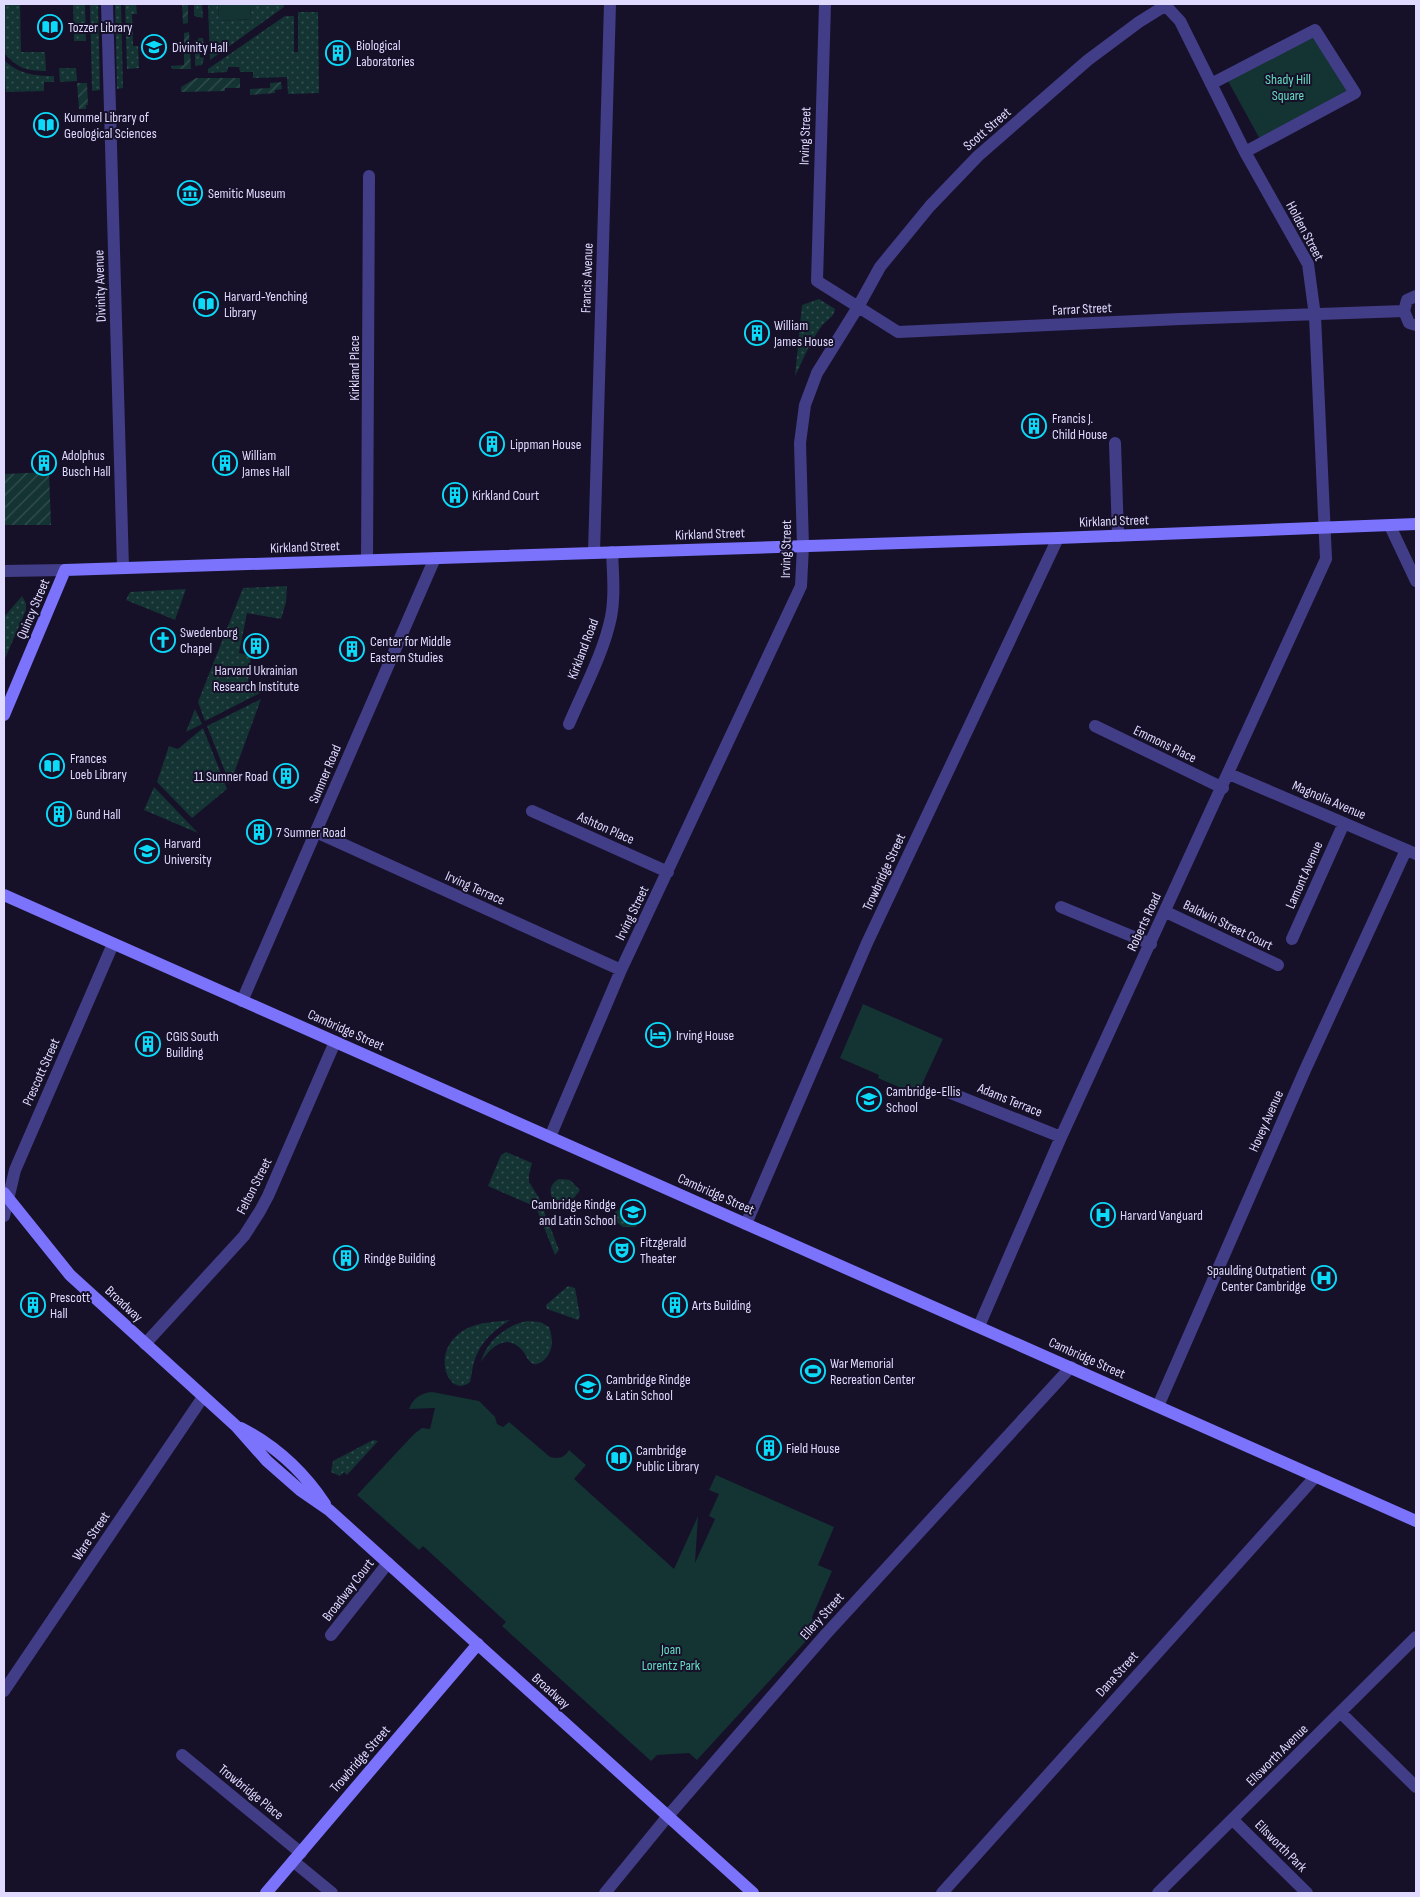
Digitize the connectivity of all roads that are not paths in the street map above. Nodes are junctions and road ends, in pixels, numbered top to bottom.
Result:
1 (107, 4) edge
2 (610, 4) edge
3 (825, 4) edge
4 (1166, 4) edge
5 (1211, 84) junction
6 (1246, 152) junction
7 (369, 176) dead end
8 (1416, 296) edge
9 (858, 307) junction
10 (1404, 311) junction
11 (1315, 316) junction
12 (1416, 325) edge
13 (1116, 443) dead end
14 (1416, 524) edge
15 (1390, 526) junction
16 (1324, 528) junction
17 (1118, 536) junction
18 (1058, 538) junction
19 (803, 546) junction
20 (612, 552) junction
21 (594, 553) junction
22 (435, 558) junction
23 (367, 560) junction
24 (123, 568) junction
25 (66, 570) junction
26 (4, 572) edge
27 (1416, 582) edge
28 (4, 715) edge
29 (569, 724) dead end
30 (1095, 726) dead end
31 (1229, 774) junction
32 (1223, 788) junction
33 (532, 811) dead end
34 (1344, 822) junction
35 (316, 832) junction
36 (1411, 852) edge
37 (668, 872) junction
38 (4, 895) edge
39 (1061, 907) dead end
40 (1166, 912) junction
41 (1292, 939) dead end
42 (114, 944) junction
43 (1151, 944) junction
44 (1278, 966) dead end
45 (621, 970) junction
46 (242, 1001) junction
47 (335, 1042) junction
48 (948, 1092) dead end
49 (550, 1137) junction
50 (1062, 1137) junction
51 (6, 1195) edge
52 (4, 1216) edge
53 (746, 1224) junction
54 (978, 1326) junction
55 (145, 1344) junction
56 (1071, 1367) junction
57 (203, 1397) junction
58 (1158, 1406) junction
59 (1316, 1476) junction
60 (1416, 1521) edge
61 (388, 1563) junction
62 (331, 1635) dead end
63 (1416, 1637) edge
64 (478, 1644) junction
65 (4, 1692) edge
66 (1341, 1713) junction
67 (182, 1755) dead end
68 (1416, 1787) edge
69 (668, 1816) junction
70 (1233, 1820) junction
71 (297, 1857) junction
72 (266, 1893) edge
73 (332, 1893) edge
74 (605, 1893) edge
75 (751, 1893) edge
76 (942, 1893) edge
77 (1158, 1893) edge
78 (1307, 1893) edge

1 - 24 street, Divinity Avenue
2 - 21 street, Francis Avenue
3 - 9 street, Irving Street
4 - 5 street, Holden Street
4 - 9 street, Scott Street
5 - 6 street, Holden Street
5 - 6 street
6 - 11 street, Holden Street
7 - 23 street, Kirkland Place
8 - 10 street
9 - 11 street, Farrar Street
9 - 19 street, Irving Street
10 - 11 street, Farrar Street
10 - 12 street
11 - 16 street, Holden Street
13 - 17 street
14 - 15 main road, Kirkland Street
15 - 16 main road, Kirkland Street
15 - 27 street
16 - 17 main road, Kirkland Street
16 - 31 street, Roberts Road
17 - 18 main road, Kirkland Street
18 - 19 main road, Kirkland Street
18 - 53 street, Trowbridge Street
19 - 20 main road, Kirkland Street
19 - 37 street, Irving Street
20 - 21 main road, Kirkland Street
20 - 29 street, Kirkland Road
21 - 22 main road, Kirkland Street
22 - 23 main road, Kirkland Street
22 - 35 street, Sumner Road
23 - 24 main road, Kirkland Street
24 - 25 main road, Kirkland Street
25 - 26 street, Kirkland Street
25 - 28 main road, Quincy Street
30 - 32 street, Emmons Place
31 - 32 street, Roberts Road
31 - 34 street, Magnolia Avenue
32 - 40 street, Roberts Road
33 - 37 street, Ashton Place
34 - 36 street, Magnolia Avenue
34 - 41 street, Lamont Avenue
35 - 45 street, Irving Terrace
35 - 46 street, Sumner Road
36 - 58 street, Hovey Avenue
37 - 45 street, Irving Street
38 - 42 main road, Cambridge Street
39 - 43 street
40 - 43 street, Roberts Road
40 - 44 street, Baldwin Street Court
42 - 46 main road, Cambridge Street
42 - 51 street, Prescott Street
43 - 50 street, Roberts Road
45 - 49 street, Irving Street
46 - 47 main road, Cambridge Street
47 - 49 main road, Cambridge Street
47 - 55 street, Felton Street
48 - 50 street, Adams Terrace
49 - 53 main road, Cambridge Street
50 - 54 street, Roberts Road
51 - 52 street, Prescott Street
51 - 55 main road, Broadway
53 - 54 main road, Cambridge Street
54 - 56 main road, Cambridge Street
55 - 57 main road, Broadway
56 - 58 main road, Cambridge Street
56 - 69 street, Ellery Street
57 - 61 main road, Broadway
57 - 65 street, Ware Street
58 - 59 main road, Cambridge Street
59 - 60 main road, Cambridge Street
59 - 76 street, Dana Street
61 - 62 street, Broadway Court
61 - 64 main road, Broadway
63 - 66 street, Ellsworth Avenue
64 - 69 main road, Broadway
64 - 71 main road, Trowbridge Street
66 - 68 street
66 - 70 street, Ellsworth Avenue
67 - 71 street, Trowbridge Place
69 - 74 street, Ellery Street
69 - 75 main road, Broadway
70 - 77 street, Ellsworth Avenue
70 - 78 street, Ellsworth Park
71 - 72 main road, Trowbridge Street
71 - 73 street, Trowbridge Place

